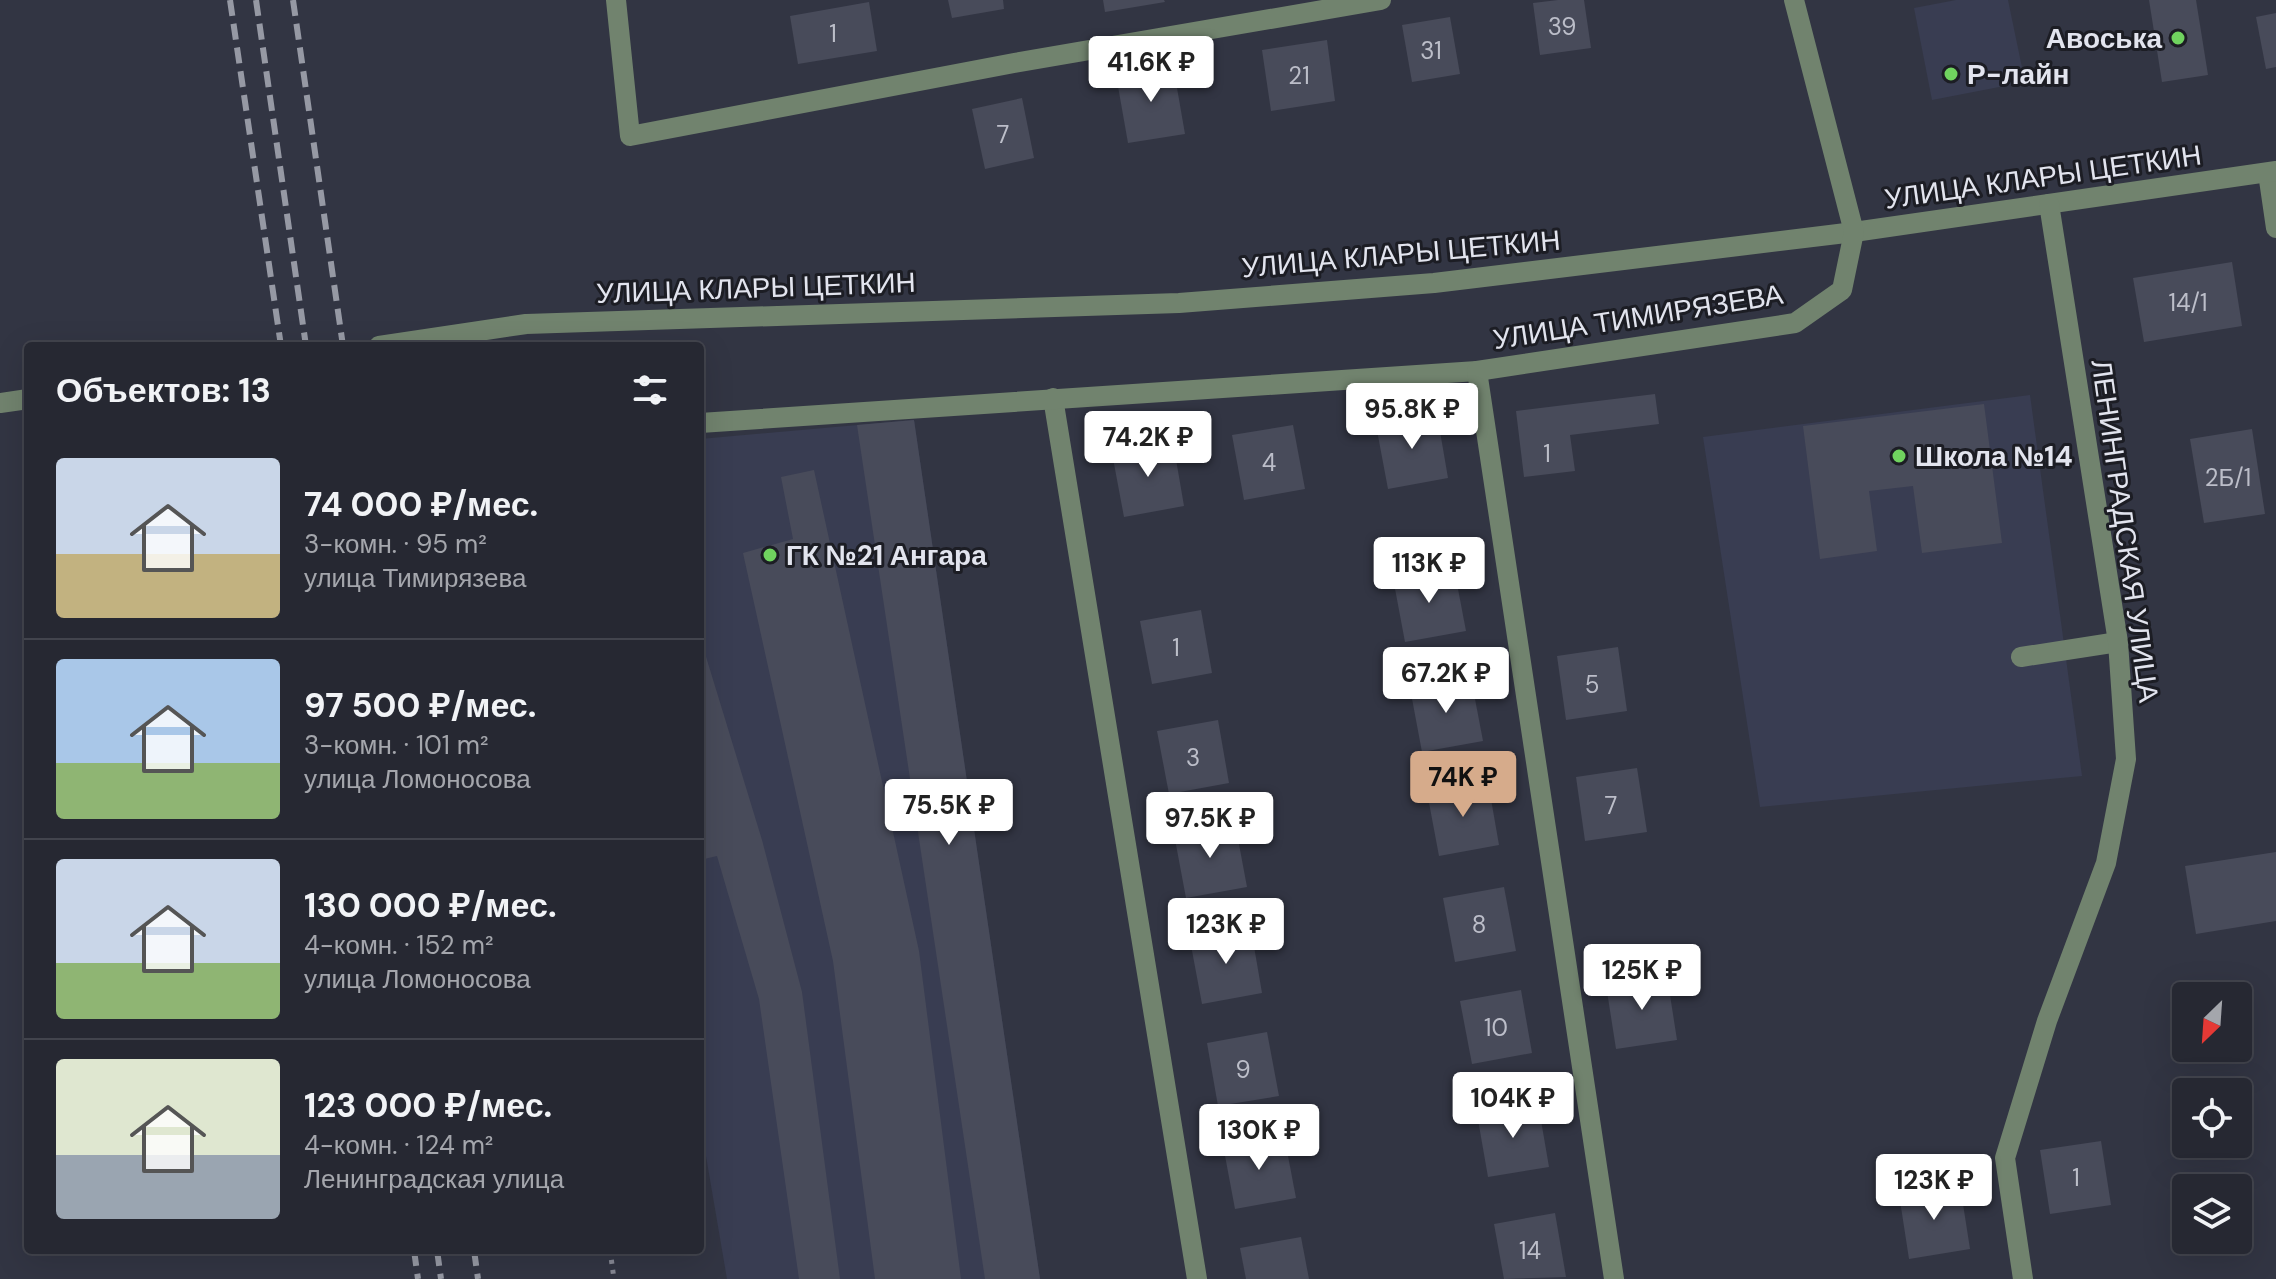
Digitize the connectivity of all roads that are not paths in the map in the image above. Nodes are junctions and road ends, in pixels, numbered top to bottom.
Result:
1 (616, 0) edge
2 (1381, 0) edge
3 (1794, 0) edge
4 (2272, 172) edge
5 (2049, 204) junction
6 (2276, 228) edge
7 (1854, 232) junction
8 (406, 342) edge
9 (1477, 371) junction
10 (1053, 398) junction
11 (24, 400) edge
12 (0, 403) edge
13 (704, 423) edge
14 (2118, 642) junction
15 (2021, 657) dead end
16 (1197, 1279) edge
17 (1614, 1279) edge
18 (2023, 1279) edge

1 - 2 street
3 - 7 street
4 - 5 street, УЛИЦА КЛАРЫ ЦЕТКИН
4 - 6 street
5 - 7 street, УЛИЦА КЛАРЫ ЦЕТКИН
5 - 14 street, ЛЕНИНГРАДСКАЯ УЛИЦА
7 - 8 street, УЛИЦА КЛАРЫ ЦЕТКИН
7 - 9 street, УЛИЦА ТИМИРЯЗЕВА
9 - 10 street
9 - 17 street, УЛИЦА ТИМИРЯЗЕВА
10 - 13 street
10 - 16 street
11 - 12 street
14 - 15 street
14 - 18 street, ЛЕНИНГРАДСКАЯ УЛИЦА

